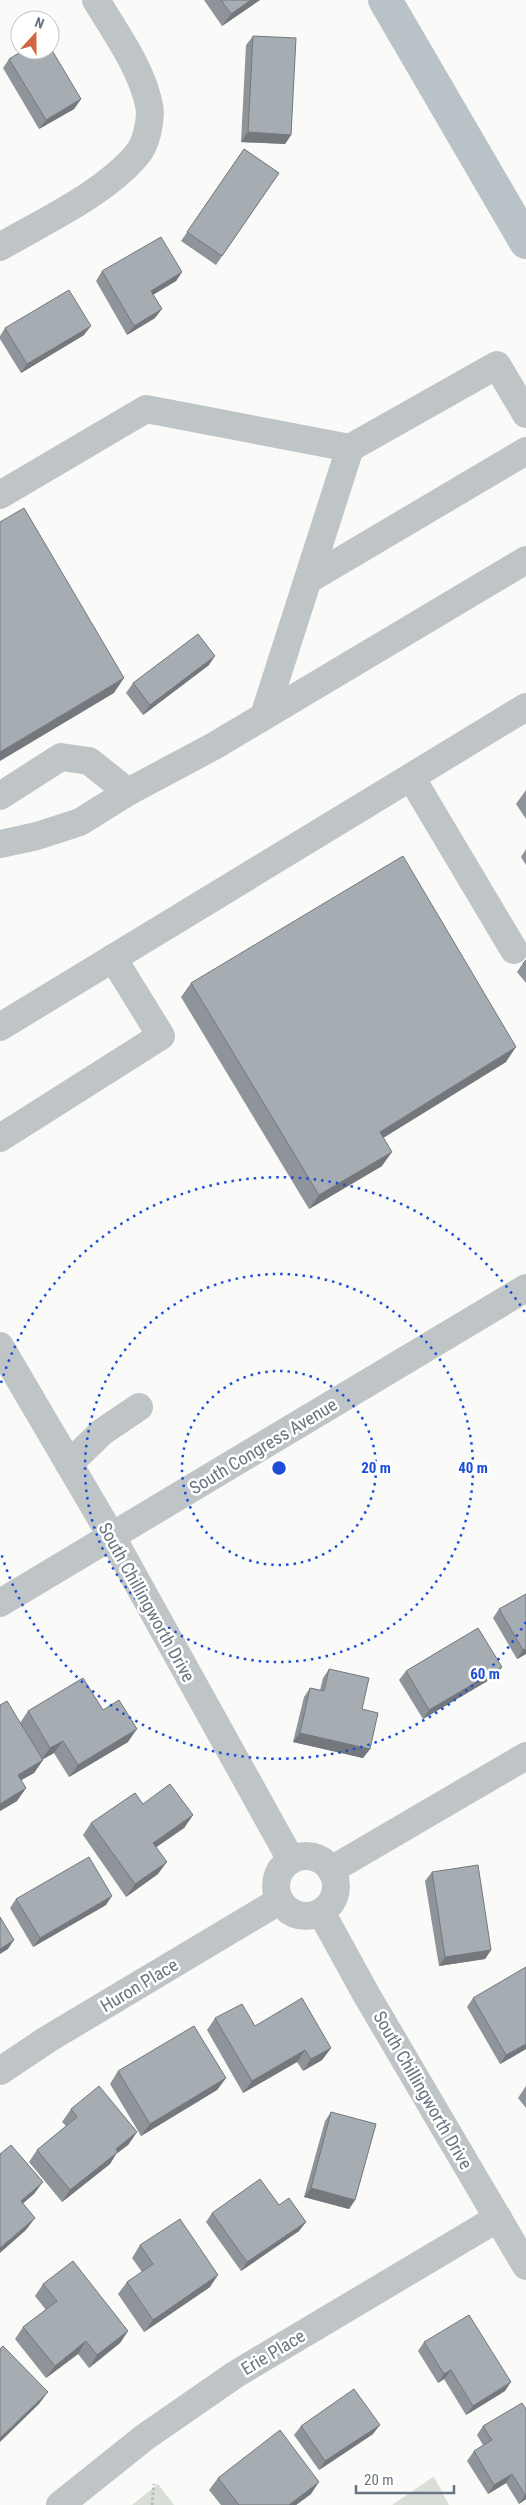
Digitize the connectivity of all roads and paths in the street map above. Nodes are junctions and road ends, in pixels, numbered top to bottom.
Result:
1 (96, 0) edge
2 (0, 247) edge
3 (526, 414) edge
4 (350, 448) junction
5 (526, 451) edge
6 (0, 495) edge
7 (526, 560) edge
8 (308, 580) junction
9 (526, 707) edge
10 (264, 716) junction
11 (411, 777) junction
12 (128, 792) junction
13 (0, 796) edge
14 (0, 844) edge
15 (514, 950) dead end
16 (113, 958) junction
17 (0, 1027) edge
18 (0, 1138) edge
19 (526, 1288) edge
20 (0, 1346) edge
21 (140, 1407) dead end
22 (69, 1464) junction
23 (112, 1537) junction
24 (0, 1603) edge
25 (526, 1756) edge
26 (291, 1860) junction
27 (332, 1870) junction
28 (279, 1901) junction
29 (321, 1912) junction
30 (0, 2071) edge
31 (498, 2218) junction
32 (526, 2266) edge
33 (154, 2484) dead end
34 (60, 2505) edge
35 (152, 2505) edge

1 - 2 street
3 - 4 street
4 - 6 street
4 - 8 street
5 - 8 street
7 - 10 street
8 - 10 street
9 - 11 street
10 - 12 street
11 - 15 street
11 - 16 street
12 - 13 street
12 - 14 street
16 - 17 street
16 - 18 street
19 - 23 street, South Congress Avenue
20 - 22 street, South Chillingworth Drive
21 - 22 street
22 - 23 street, South Chillingworth Drive
23 - 24 street, South Congress Avenue
23 - 26 street, South Chillingworth Drive
25 - 27 street
26 - 27 street
26 - 28 street
27 - 29 street
28 - 29 street
28 - 30 street, Huron Place
29 - 31 street, South Chillingworth Drive
31 - 32 street, South Chillingworth Drive
31 - 34 street, Erie Place
33 - 35 path

